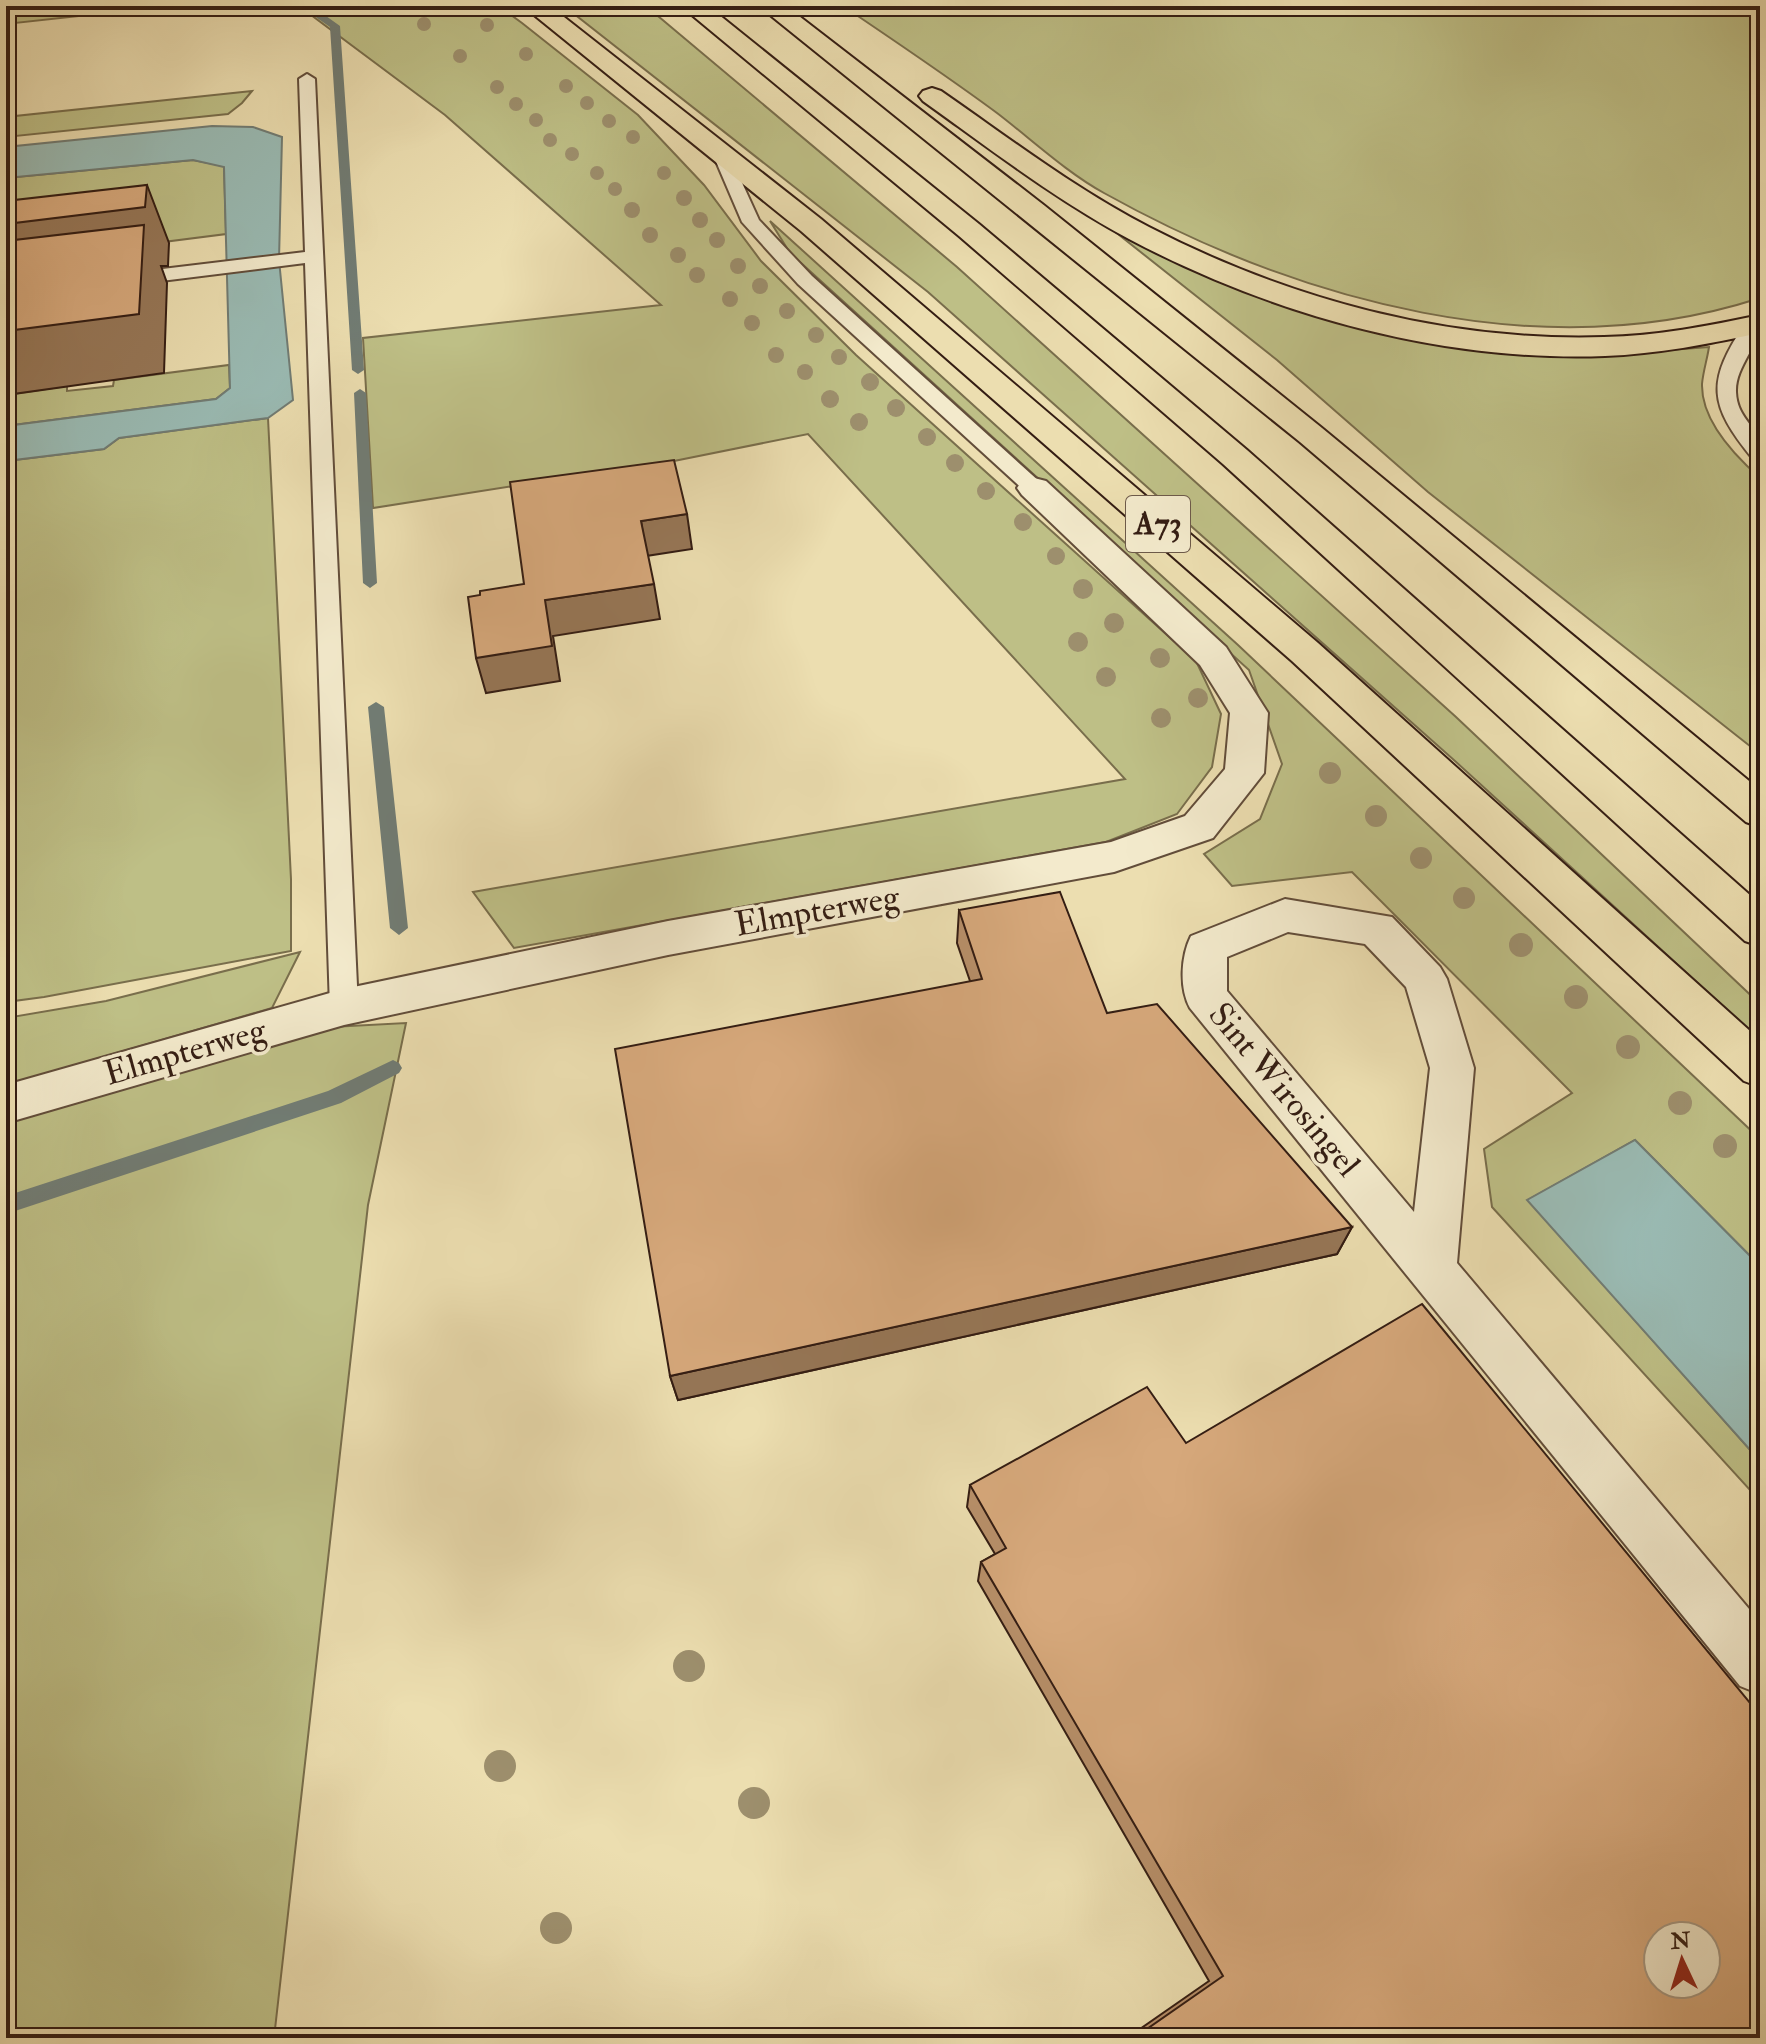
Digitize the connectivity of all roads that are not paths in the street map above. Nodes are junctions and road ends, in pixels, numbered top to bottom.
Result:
1 (535, 6) edge
2 (693, 6) edge
3 (772, 6) edge
4 (307, 79) dead end
5 (720, 152) junction
6 (314, 256) junction
7 (111, 281) edge
8 (1756, 325) edge
9 (1760, 455) edge
10 (1034, 488) joint
11 (1760, 812) edge
12 (1760, 929) edge
13 (344, 1007) junction
14 (1760, 1068) edge
15 (6, 1104) edge
16 (1432, 1267) junction
17 (1760, 1666) edge

1 - 5 highway, A73
2 - 12 highway
3 - 8 highway
3 - 11 highway
4 - 6 lane
5 - 10 lane
5 - 14 highway, A73
6 - 7 lane
6 - 13 lane
8 - 9 lane
10 - 13 street, Elmpterweg
13 - 15 street, Elmpterweg
16 - 16 street, Sint Wirosingel
16 - 17 street, Sint Wirosingel

